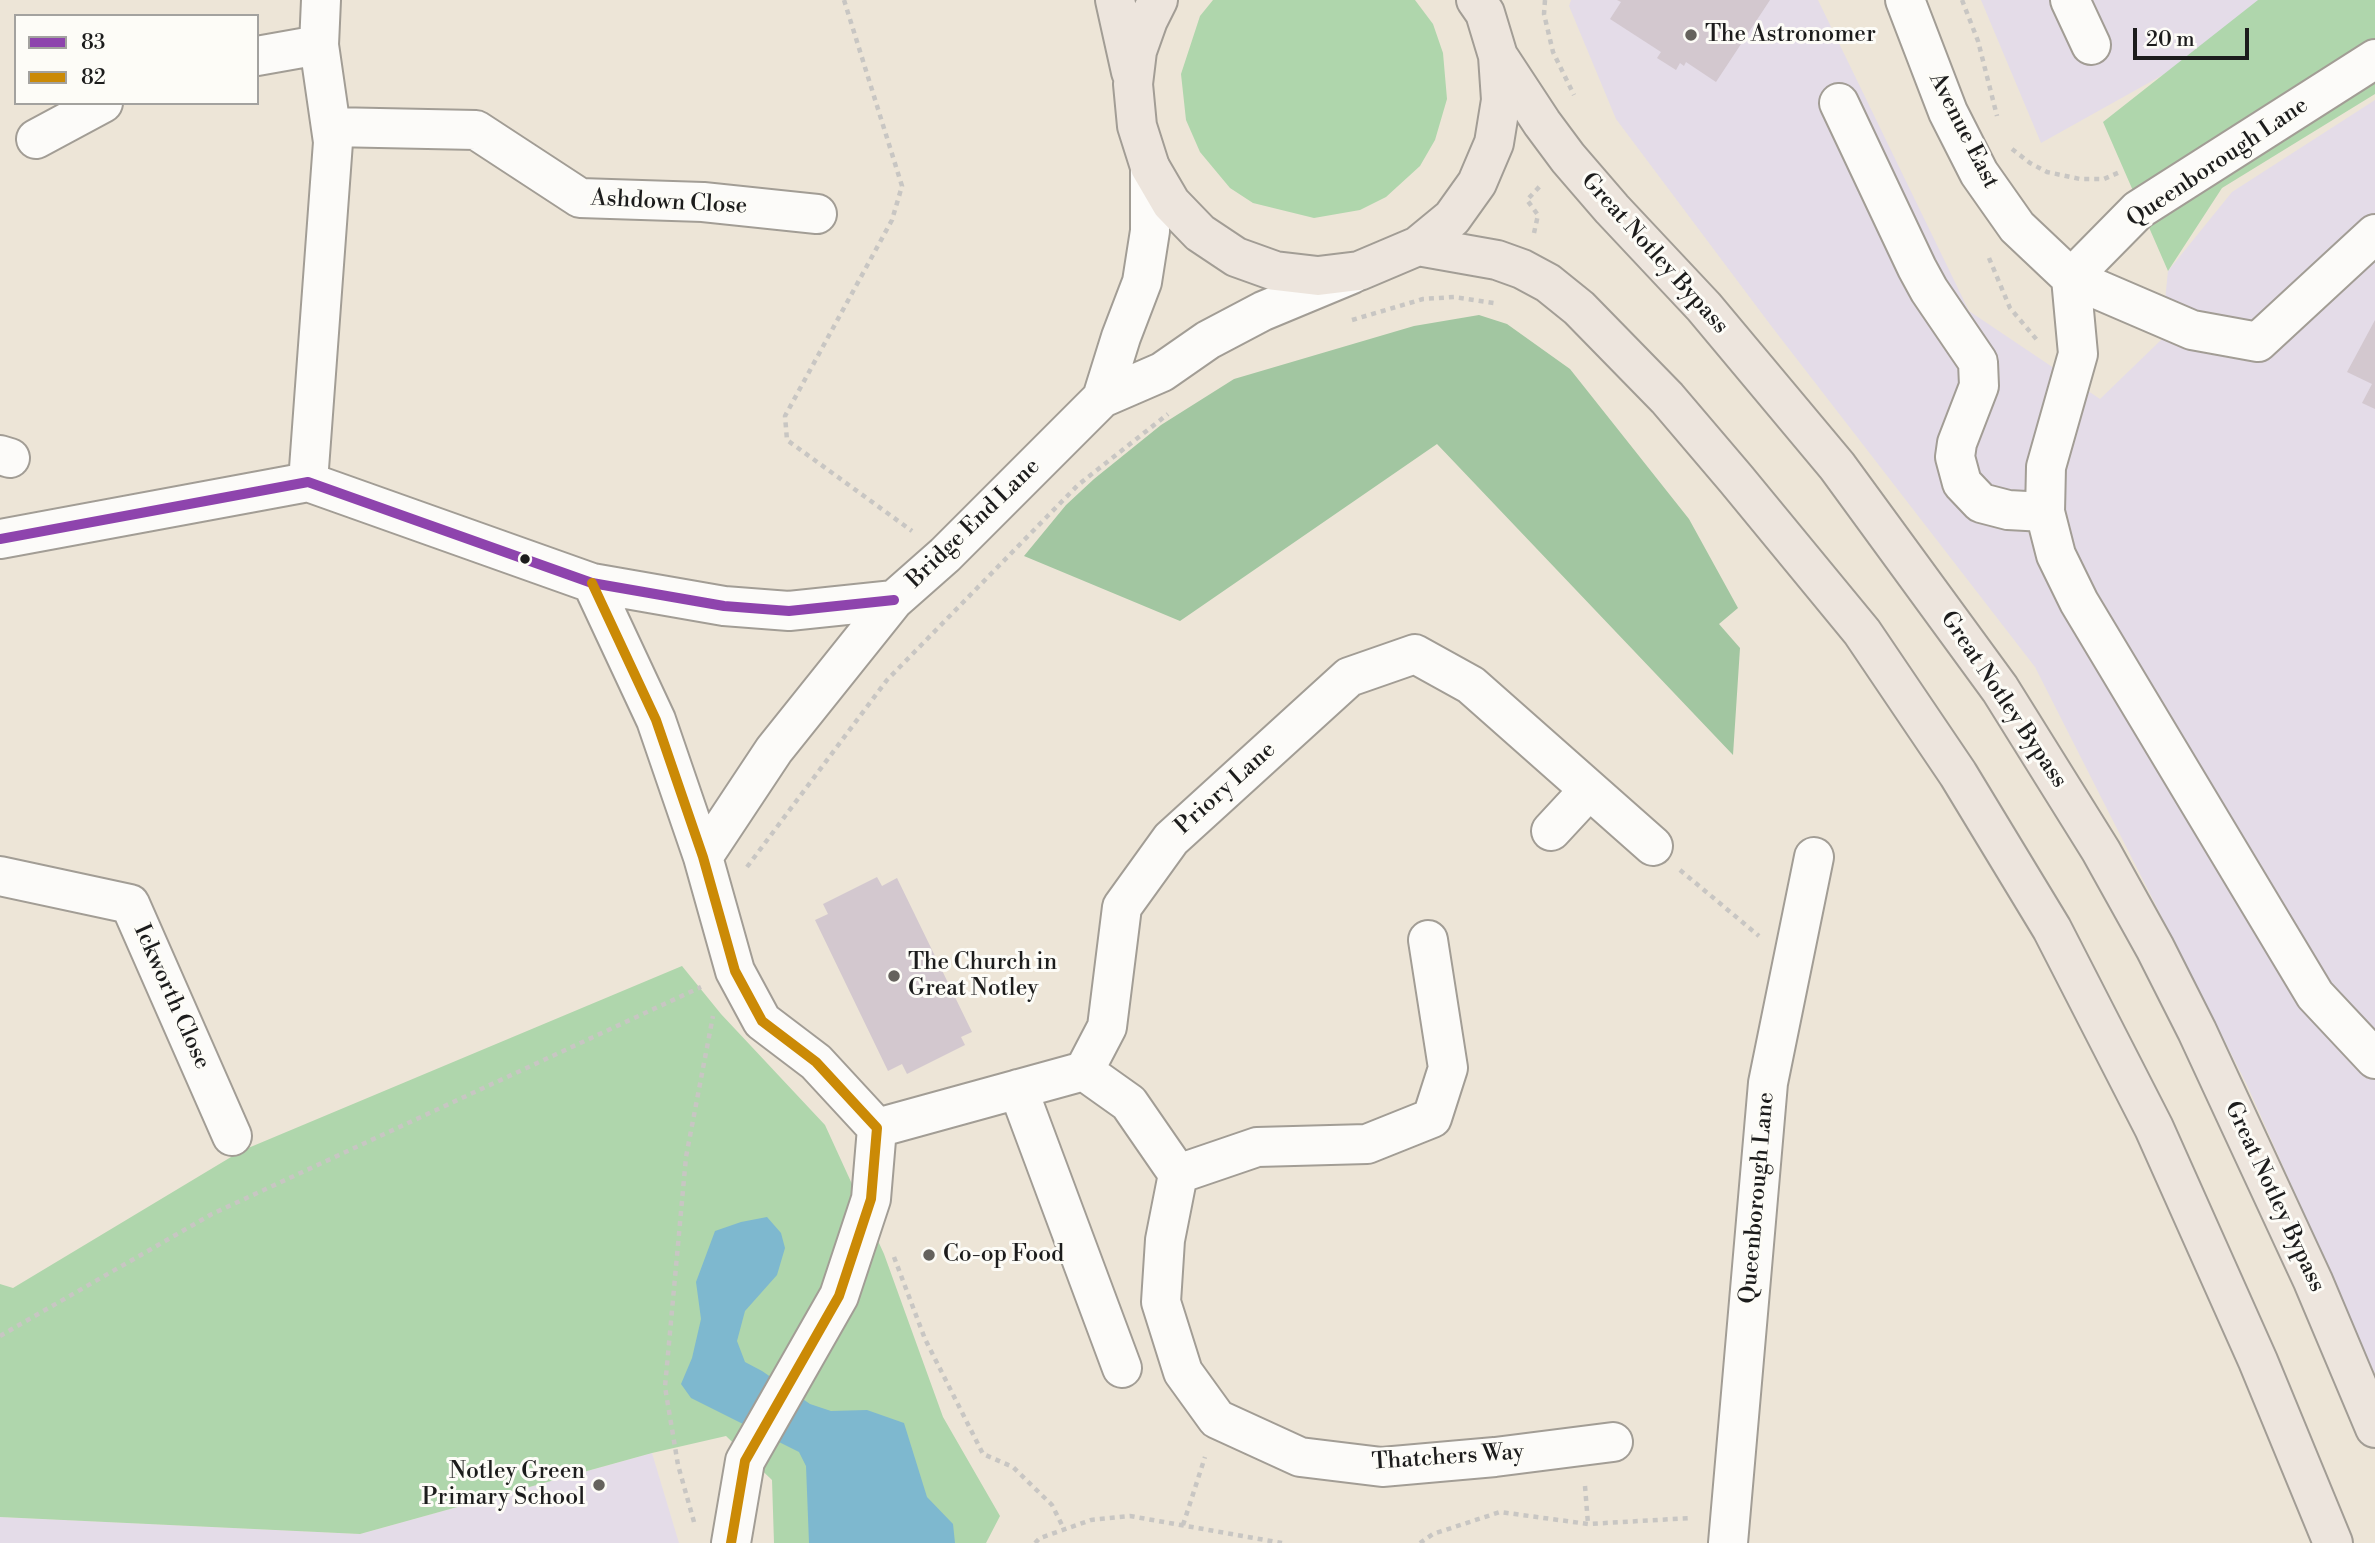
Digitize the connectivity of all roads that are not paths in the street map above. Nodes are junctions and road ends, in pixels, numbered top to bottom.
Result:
1 (321, 0) edge
2 (1115, 0) edge
3 (1158, 0) edge
4 (1905, 0) edge
5 (2070, 0) edge
6 (1483, 4) edge
7 (319, 45) junction
8 (2091, 45) dead end
9 (259, 56) edge
10 (1499, 56) junction
11 (2375, 59) edge
12 (1133, 84) junction
13 (1839, 103) dead end
14 (99, 105) edge
15 (331, 127) junction
16 (36, 139) dead end
17 (1150, 167) junction
18 (817, 214) dead end
19 (2375, 234) edge
20 (1418, 246) junction
21 (1359, 271) junction
22 (2071, 278) junction
23 (1102, 398) junction
24 (308, 482) junction
25 (2045, 512) junction
26 (0, 539) edge
27 (592, 583) junction
28 (894, 600) junction
29 (1589, 790) junction
30 (1552, 831) dead end
31 (1653, 846) road end
32 (703, 857) junction
33 (1814, 857) dead end
34 (0, 876) edge
35 (1428, 940) dead end
36 (2375, 1059) edge
37 (1084, 1071) junction
38 (1018, 1089) junction
39 (877, 1128) junction
40 (232, 1136) dead end
41 (1178, 1174) junction
42 (1122, 1368) dead end
43 (2375, 1429) edge
44 (1613, 1442) dead end
45 (1729, 1529) edge
46 (731, 1543) edge
47 (2333, 1543) edge

1 - 7 street
2 - 12 highway
3 - 12 highway
4 - 22 street, Avenue East
5 - 8 street
6 - 10 highway
7 - 9 street
7 - 15 street
10 - 20 highway
10 - 43 highway, Great Notley Bypass
11 - 22 street, Queenborough Lane
12 - 17 highway
13 - 25 street
14 - 16 street
15 - 18 street, Ashdown Close
15 - 24 street
17 - 21 highway
17 - 23 street, Bridge End Lane
19 - 22 street
20 - 21 highway
20 - 47 highway
21 - 23 street, Bridge End Lane
22 - 25 street
23 - 28 street, Bridge End Lane
24 - 26 street
24 - 27 street
25 - 36 street
27 - 28 street
27 - 32 street
28 - 32 street, Bridge End Lane
29 - 30 street
29 - 31 street, Priory Lane
29 - 37 street, Priory Lane
32 - 39 street
33 - 45 street, Queenborough Lane
34 - 40 street, Ickworth Close
35 - 41 street
37 - 38 street
37 - 41 street
38 - 39 street
38 - 42 street
39 - 46 street
41 - 44 street, Thatchers Way

